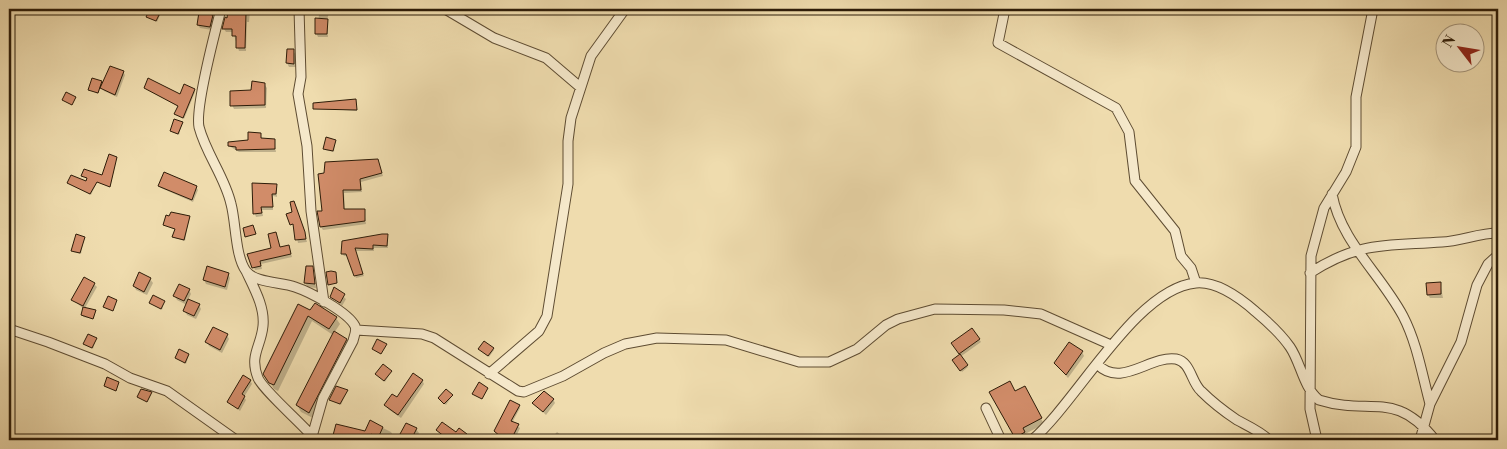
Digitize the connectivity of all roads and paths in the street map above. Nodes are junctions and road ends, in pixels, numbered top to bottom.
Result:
1 (221, 9) edge
2 (299, 9) edge
3 (445, 9) edge
4 (625, 9) edge
5 (1005, 9) edge
6 (1373, 9) edge
7 (580, 87) junction
8 (1332, 194) junction
9 (1498, 233) edge
10 (1357, 250) junction
11 (1498, 255) edge
12 (246, 271) junction
13 (1310, 273) junction
14 (1196, 283) junction
15 (324, 302) junction
16 (9, 329) edge
17 (356, 330) junction
18 (1111, 346) junction
19 (1097, 364) junction
20 (490, 374) junction
21 (1310, 390) junction
22 (1430, 404) junction
23 (986, 408) dead end
24 (1423, 425) junction
25 (311, 438) edge
26 (236, 440) edge
27 (1001, 440) edge
28 (1032, 440) edge
29 (1269, 440) edge
30 (1318, 440) edge
31 (1420, 440) edge
32 (1435, 440) edge

1 - 12 street
2 - 15 street
3 - 7 street
4 - 7 street
5 - 14 street
6 - 8 street
7 - 20 street
8 - 10 street
8 - 13 street
9 - 10 street
10 - 13 street
10 - 22 street
11 - 22 street
12 - 15 street
12 - 25 street
13 - 21 street
14 - 18 street
14 - 21 street
15 - 17 street
16 - 26 street
17 - 20 street
17 - 25 street
18 - 19 street
18 - 20 street
19 - 28 street
19 - 29 street
21 - 24 street
21 - 30 street
22 - 24 street
23 - 27 street
24 - 31 street
24 - 32 street

